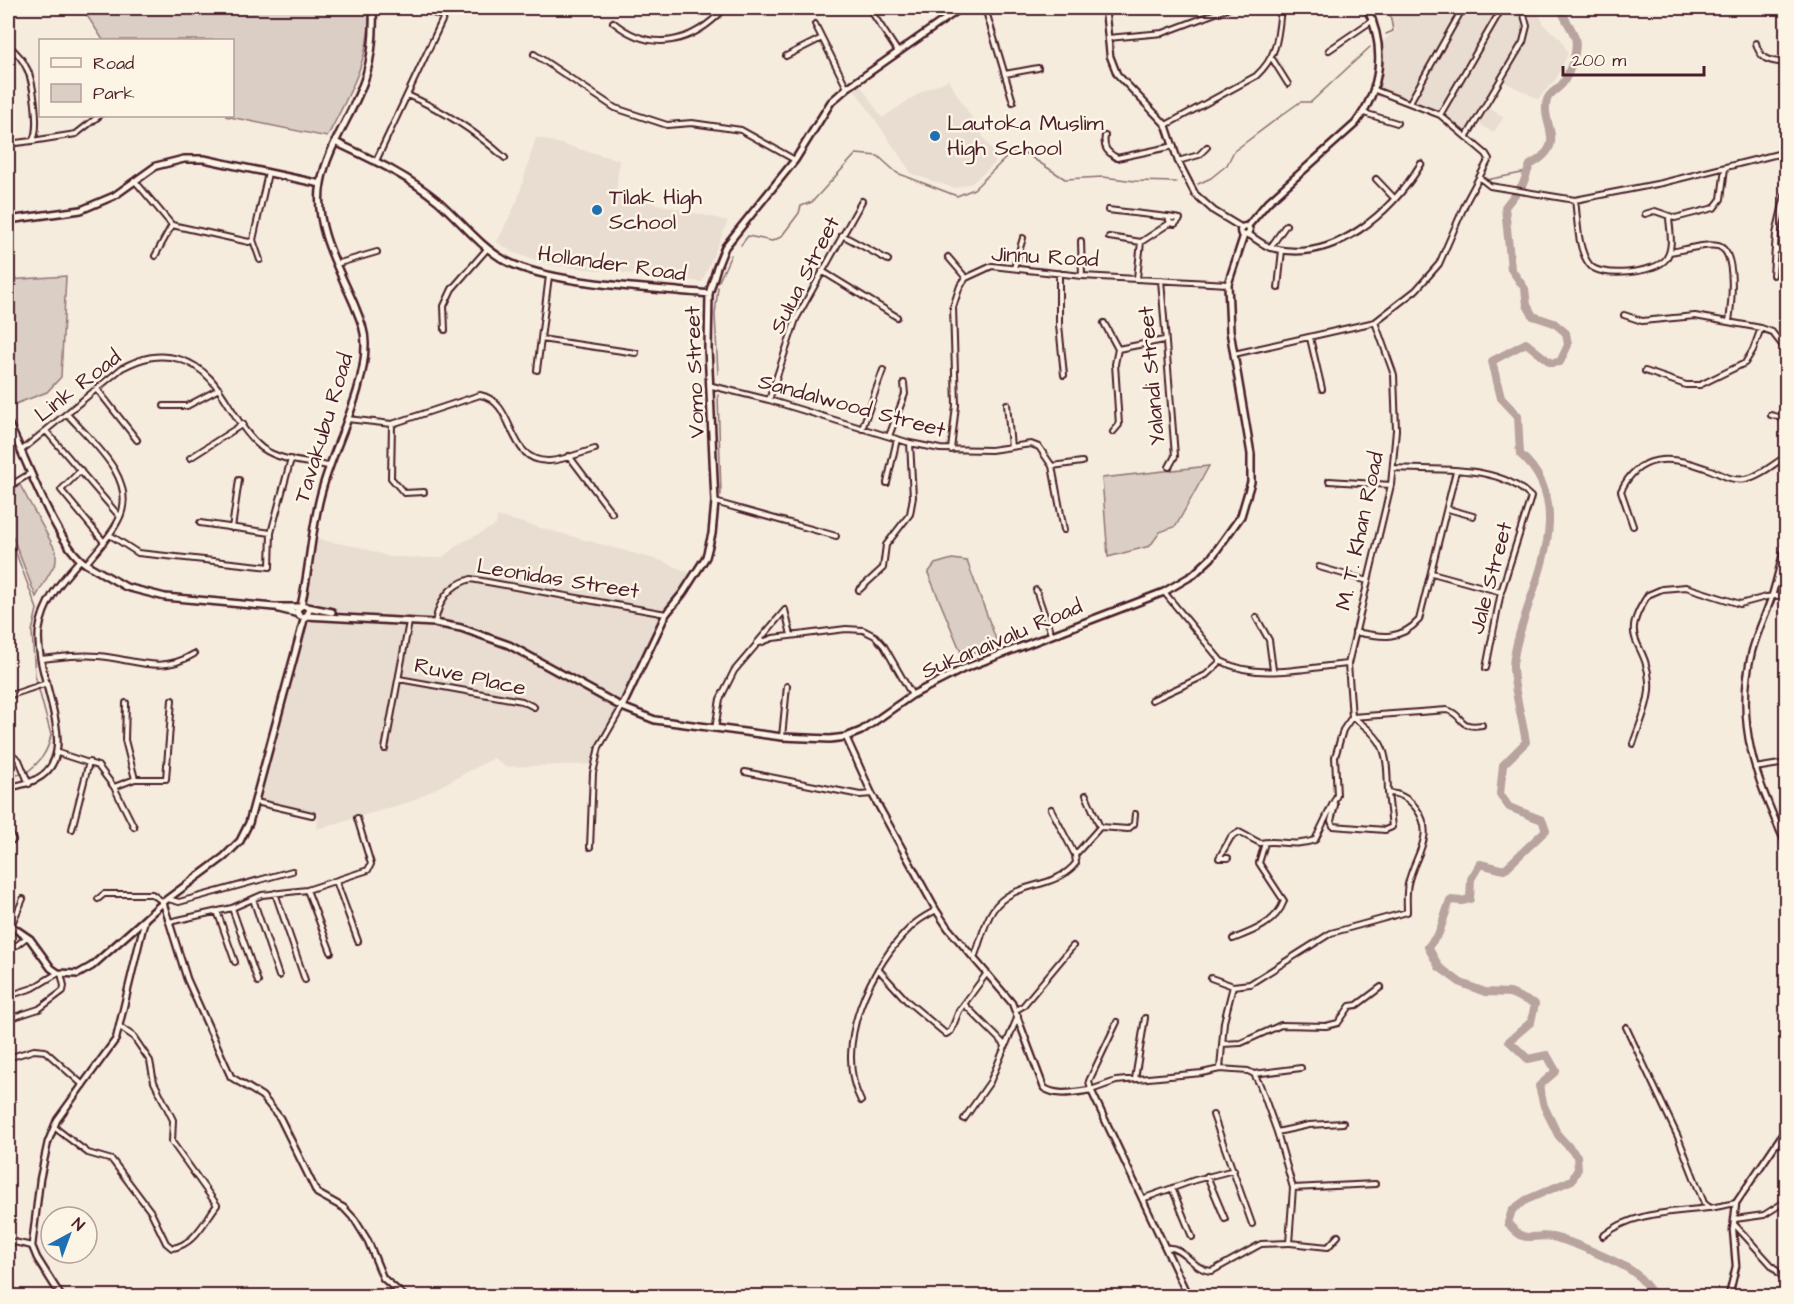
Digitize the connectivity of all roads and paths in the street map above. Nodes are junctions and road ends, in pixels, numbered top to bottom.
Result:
1 (373, 8) edge
2 (423, 8) edge
3 (446, 8) edge
4 (725, 8) edge
5 (869, 8) edge
6 (958, 8) edge
7 (985, 8) edge
8 (1105, 8) edge
9 (1229, 8) edge
10 (1281, 8) edge
11 (1367, 8) edge
12 (1463, 8) edge
13 (1502, 8) edge
14 (1522, 8) edge
15 (443, 17) junction
16 (1373, 20) junction
17 (614, 22) dead end
18 (815, 24) dead end
19 (822, 38) junction
20 (1108, 38) junction
21 (1756, 43) dead end
22 (8, 45) edge
23 (1329, 50) dead end
24 (898, 53) junction
25 (534, 54) dead end
26 (786, 56) dead end
27 (1272, 60) junction
28 (1786, 63) edge
29 (1038, 68) dead end
30 (1005, 74) junction
31 (1288, 84) dead end
32 (847, 88) junction
33 (1375, 90) junction
34 (407, 95) junction
35 (1013, 102) dead end
36 (1410, 102) junction
37 (1364, 113) junction
38 (1440, 115) junction
39 (98, 117) edge
40 (1397, 123) dead end
41 (1166, 125) junction
42 (1106, 136) dead end
43 (1467, 136) junction
44 (32, 141) junction
45 (335, 142) junction
46 (8, 144) edge
47 (1174, 146) junction
48 (1207, 147) dead end
49 (1786, 152) edge
50 (505, 158) dead end
51 (795, 160) junction
52 (376, 161) junction
53 (1178, 161) junction
54 (1421, 164) dead end
55 (1725, 168) junction
56 (268, 172) junction
57 (1480, 178) junction
58 (1376, 179) dead end
59 (135, 181) junction
60 (321, 184) junction
61 (1786, 191) edge
62 (1394, 198) junction
63 (862, 201) dead end
64 (1575, 201) junction
65 (1108, 210) dead end
66 (1645, 214) dead end
67 (1168, 217) junction
68 (1669, 218) junction
69 (8, 220) edge
70 (1170, 223) junction
71 (172, 225) junction
72 (1286, 225) dead end
73 (1245, 231) junction
74 (842, 235) junction
75 (1109, 237) dead end
76 (1023, 238) dead end
77 (253, 240) junction
78 (1081, 240) dead end
79 (1141, 242) junction
80 (1786, 247) edge
81 (1270, 248) junction
82 (487, 249) junction
83 (1282, 250) junction
84 (1775, 251) junction
85 (377, 252) dead end
86 (1670, 252) junction
87 (155, 256) dead end
88 (948, 257) dead end
89 (260, 260) dead end
90 (888, 260) dead end
91 (336, 264) junction
92 (1014, 268) junction
93 (822, 271) junction
94 (1059, 273) junction
95 (1773, 275) dead end
96 (549, 276) junction
97 (1082, 276) junction
98 (966, 278) junction
99 (1137, 278) junction
100 (1161, 280) junction
101 (1228, 284) junction
102 (1278, 288) dead end
103 (709, 294) junction
104 (1624, 315) dead end
105 (897, 317) dead end
106 (1375, 322) junction
107 (1729, 322) junction
108 (1104, 323) dead end
109 (1761, 328) junction
110 (445, 330) dead end
111 (1310, 338) junction
112 (542, 339) junction
113 (1164, 340) junction
114 (1118, 349) junction
115 (1786, 350) edge
116 (636, 353) dead end
117 (1234, 354) junction
118 (537, 370) dead end
119 (883, 370) dead end
120 (1645, 371) dead end
121 (1064, 375) dead end
122 (904, 383) dead end
123 (712, 386) junction
124 (97, 389) junction
125 (219, 389) junction
126 (1322, 389) dead end
127 (769, 400) junction
128 (1007, 404) dead end
129 (164, 406) dead end
130 (67, 414) junction
131 (1771, 415) dead end
132 (348, 419) junction
133 (1786, 419) edge
134 (8, 423) edge
135 (243, 424) junction
136 (393, 424) junction
137 (862, 429) junction
138 (46, 431) junction
139 (1113, 432) dead end
140 (889, 436) junction
141 (897, 439) junction
142 (137, 440) dead end
143 (910, 443) junction
144 (1011, 447) junction
145 (594, 448) dead end
146 (22, 450) junction
147 (951, 450) junction
148 (569, 456) junction
149 (1786, 456) edge
150 (190, 458) dead end
151 (291, 459) junction
152 (1082, 462) dead end
153 (328, 466) junction
154 (1052, 466) junction
155 (1169, 467) dead end
156 (1394, 468) junction
157 (81, 470) junction
158 (1456, 471) junction
159 (31, 473) junction
160 (238, 480) dead end
161 (1329, 481) dead end
162 (887, 483) dead end
163 (1391, 485) junction
164 (8, 488) edge
165 (424, 492) dead end
166 (716, 502) junction
167 (1448, 509) junction
168 (612, 513) dead end
169 (1473, 516) dead end
170 (121, 518) junction
171 (200, 523) dead end
172 (1633, 526) dead end
173 (232, 528) junction
174 (1064, 530) dead end
175 (272, 533) junction
176 (110, 535) junction
177 (836, 536) dead end
178 (104, 542) junction
179 (1786, 542) edge
180 (80, 560) junction
181 (86, 564) junction
182 (1319, 567) dead end
183 (1432, 573) junction
184 (1368, 581) junction
185 (859, 590) dead end
186 (1036, 590) dead end
187 (1164, 592) junction
188 (1500, 592) junction
189 (1786, 595) edge
190 (1772, 597) junction
191 (304, 607) junction
192 (274, 608) junction
193 (666, 614) junction
194 (302, 615) junction
195 (345, 616) junction
196 (1256, 617) dead end
197 (409, 621) junction
198 (435, 623) junction
199 (1355, 632) junction
200 (1051, 634) junction
201 (791, 635) junction
202 (757, 644) junction
203 (194, 654) dead end
204 (41, 659) junction
205 (1221, 661) junction
206 (1348, 664) junction
207 (1486, 668) dead end
208 (1273, 670) junction
209 (399, 679) junction
210 (42, 685) junction
211 (787, 686) dead end
212 (912, 695) junction
213 (8, 696) edge
214 (172, 700) dead end
215 (1152, 700) dead end
216 (126, 703) dead end
217 (534, 707) dead end
218 (622, 707) junction
219 (1352, 714) junction
220 (1482, 725) dead end
221 (715, 729) junction
222 (782, 736) junction
223 (846, 737) junction
224 (1633, 744) dead end
225 (385, 749) dead end
226 (9, 752) dead end
227 (58, 753) junction
228 (89, 762) junction
229 (1786, 763) edge
230 (1755, 768) junction
231 (745, 772) dead end
232 (135, 779) junction
233 (29, 784) junction
234 (8, 787) edge
235 (114, 787) junction
236 (1388, 793) junction
237 (872, 794) junction
238 (1086, 795) dead end
239 (1337, 795) junction
240 (256, 802) junction
241 (1051, 809) dead end
242 (1135, 814) dead end
243 (312, 815) dead end
244 (357, 818) dead end
245 (134, 826) dead end
246 (1100, 827) junction
247 (72, 829) dead end
248 (8, 831) edge
249 (13, 840) dead end
250 (1265, 842) junction
251 (1786, 844) edge
252 (590, 847) dead end
253 (1075, 855) junction
254 (1228, 858) dead end
255 (292, 871) dead end
256 (336, 881) junction
257 (308, 890) junction
258 (275, 893) junction
259 (23, 898) dead end
260 (98, 899) dead end
261 (253, 899) junction
262 (165, 900) junction
263 (232, 908) junction
264 (936, 910) junction
265 (217, 911) junction
266 (145, 919) junction
267 (169, 922) junction
268 (9, 925) edge
269 (27, 937) junction
270 (1233, 939) dead end
271 (358, 941) dead end
272 (1073, 946) dead end
273 (8, 948) edge
274 (331, 952) dead end
275 (974, 958) junction
276 (235, 962) dead end
277 (878, 969) junction
278 (988, 972) junction
279 (60, 973) junction
280 (279, 976) dead end
281 (1211, 978) dead end
282 (305, 980) dead end
283 (258, 982) dead end
284 (1233, 986) junction
285 (1381, 987) dead end
286 (8, 996) edge
287 (964, 1004) junction
288 (1016, 1010) junction
289 (1018, 1016) junction
290 (1145, 1018) dead end
291 (8, 1019) edge
292 (1117, 1022) dead end
293 (120, 1027) junction
294 (1626, 1027) dead end
295 (1222, 1044) junction
296 (1006, 1046) junction
297 (8, 1058) edge
298 (1300, 1068) dead end
299 (1220, 1069) junction
300 (1254, 1074) junction
301 (1135, 1079) junction
302 (83, 1085) junction
303 (1091, 1090) junction
304 (861, 1101) dead end
305 (1213, 1115) dead end
306 (964, 1119) dead end
307 (1343, 1123) dead end
308 (54, 1127) junction
309 (1786, 1129) edge
310 (1277, 1132) junction
311 (1234, 1170) junction
312 (1207, 1176) junction
313 (1375, 1184) dead end
314 (1172, 1188) junction
315 (1293, 1188) junction
316 (1142, 1200) junction
317 (1786, 1201) edge
318 (1736, 1203) junction
319 (1710, 1208) junction
320 (1225, 1219) dead end
321 (1735, 1222) junction
322 (1252, 1224) dead end
323 (1338, 1236) dead end
324 (1603, 1236) dead end
325 (1192, 1237) dead end
326 (1289, 1243) junction
327 (8, 1245) edge
328 (32, 1246) junction
329 (1166, 1248) junction
330 (1786, 1281) edge
331 (60, 1296) edge
332 (404, 1296) edge
333 (1188, 1296) edge
334 (1728, 1296) edge

1 - 45 main road, Tavakubu Road
2 - 15 street
3 - 15 street
4 - 17 street
5 - 24 street
6 - 24 main road, Vomo Street
7 - 30 street
8 - 20 street
9 - 20 street
10 - 27 street
11 - 16 main road, Sukanaivalu Road
12 - 36 street
13 - 38 street
14 - 43 street
15 - 34 street
16 - 23 street
16 - 33 main road, Sukanaivalu Road
18 - 19 street
19 - 26 street
19 - 32 street
20 - 41 street
21 - 28 street
22 - 44 street
24 - 32 main road, Vomo Street
25 - 51 street
27 - 31 street
27 - 41 street
29 - 30 street
30 - 35 street
32 - 51 main road, Vomo Street
33 - 36 street
33 - 37 main road, Sukanaivalu Road
34 - 50 street
34 - 52 street
36 - 38 street
37 - 40 street
37 - 73 main road, Sukanaivalu Road
38 - 43 street
39 - 44 street
41 - 47 street
42 - 47 street
43 - 57 street
44 - 46 street
45 - 52 main road, Hollander Road
45 - 60 main road, Tavakubu Road
47 - 53 street
48 - 53 street
49 - 55 street
51 - 103 main road, Vomo Street
52 - 82 main road, Hollander Road
53 - 73 street
54 - 62 street
55 - 64 street
55 - 68 street
56 - 59 main road
56 - 60 main road
56 - 77 street
57 - 64 street
57 - 106 street
58 - 62 street
59 - 69 main road
59 - 71 street
60 - 91 main road, Tavakubu Road
61 - 84 street
62 - 83 street
63 - 74 street, Sulua Street
64 - 86 street
65 - 67 street
66 - 68 street
67 - 70 street
67 - 70 street
68 - 86 street
70 - 79 street
71 - 77 street
71 - 87 street
72 - 81 street
73 - 81 street
73 - 101 main road, Sukanaivalu Road
74 - 90 street
74 - 93 street, Sulua Street
75 - 79 street
76 - 92 street
77 - 89 street
78 - 97 street
79 - 99 street
80 - 84 street
81 - 83 street
82 - 96 main road, Hollander Road
82 - 110 street
83 - 102 street
84 - 95 street
85 - 91 street
86 - 107 street
88 - 98 street
91 - 132 main road, Tavakubu Road
92 - 94 street, Jinnu Road
92 - 98 street, Jinnu Road
93 - 105 street
93 - 127 street, Sulua Street
94 - 97 street, Jinnu Road
94 - 121 street
96 - 103 main road, Hollander Road
96 - 112 street
97 - 99 street, Jinnu Road
98 - 147 street, Jinnu Road
99 - 100 street, Jinnu Road
100 - 101 street, Jinnu Road
100 - 113 street, Yalandi Street
101 - 117 main road, Sukanaivalu Road
103 - 123 main road, Vomo Street
104 - 107 street
106 - 111 street
106 - 156 street, M. T. Khan Road
107 - 109 street
108 - 114 street
109 - 115 street
109 - 120 street
111 - 117 street
111 - 126 street
112 - 116 street
112 - 118 street
113 - 114 street
113 - 155 street, Yalandi Street
114 - 139 street
117 - 187 main road, Sukanaivalu Road
119 - 137 street
122 - 140 street
123 - 127 street, Sandalwood Street
123 - 166 main road, Vomo Street
124 - 125 street, Link Road
124 - 130 street, Link Road
124 - 142 street
125 - 129 street
125 - 135 street, Link Road
127 - 137 street, Sandalwood Street
128 - 144 street
130 - 138 street, Link Road
130 - 170 street
131 - 133 street
132 - 136 street
132 - 153 main road, Tavakubu Road
134 - 146 main road, Sukanaivalu Road
135 - 150 street
135 - 151 street, Link Road
136 - 148 street
136 - 165 street
137 - 140 street, Sandalwood Street
138 - 146 street, Link Road
138 - 157 street
140 - 141 street, Sandalwood Street
141 - 143 street, Sandalwood Street
141 - 162 street
143 - 147 street, Sandalwood Street
143 - 185 street
144 - 147 street, Sandalwood Street
144 - 154 street, Sandalwood Street
145 - 148 street
146 - 159 main road, Sukanaivalu Road
148 - 168 street
149 - 172 street
151 - 153 street, Link Road
151 - 175 street
152 - 154 street
153 - 191 main road, Tavakubu Road
154 - 174 street
156 - 158 street
156 - 163 street, M. T. Khan Road
157 - 170 street
157 - 178 street
158 - 167 street
158 - 188 street, Jale Street
159 - 164 street
159 - 180 main road, Sukanaivalu Road
160 - 173 street
161 - 163 street
163 - 184 street, M. T. Khan Road
166 - 177 street
166 - 193 main road, Vomo Street
167 - 169 street
167 - 183 street
170 - 176 street
171 - 173 street
173 - 175 street
175 - 176 street
176 - 178 street
178 - 181 street
179 - 190 street
180 - 181 main road, Sukanaivalu Road
180 - 204 street
181 - 192 main road, Sukanaivalu Road
182 - 184 street
183 - 188 street
183 - 199 street
184 - 199 street, M. T. Khan Road
186 - 200 street
187 - 200 main road, Sukanaivalu Road
187 - 205 street
188 - 207 street, Jale Street
189 - 190 street
190 - 224 street
190 - 230 street
191 - 192 main road, Sukanaivalu Road
191 - 194 main road
191 - 194 main road
191 - 195 main road, Sukanaivalu Road
192 - 194 main road, Sukanaivalu Road
193 - 198 street, Leonidas Street
193 - 218 main road, Vomo Street
194 - 195 main road, Sukanaivalu Road
194 - 240 main road
195 - 197 main road, Sukanaivalu Road
196 - 208 street
197 - 198 main road, Sukanaivalu Road
197 - 209 street
198 - 218 main road, Sukanaivalu Road
199 - 206 street, M. T. Khan Road
200 - 212 main road, Sukanaivalu Road
201 - 202 street
201 - 202 street
201 - 212 street
202 - 221 street
203 - 204 street
204 - 210 street
205 - 208 street
205 - 215 street
206 - 208 street
206 - 219 street, M. T. Khan Road
209 - 217 street, Ruve Place
209 - 225 street
210 - 213 street
210 - 227 street
211 - 222 street
212 - 223 main road, Sukanaivalu Road
214 - 232 street
216 - 232 street
218 - 221 main road, Sukanaivalu Road
218 - 252 street
219 - 220 street
219 - 236 street
219 - 239 street
221 - 222 main road, Sukanaivalu Road
222 - 223 main road, Sukanaivalu Road
223 - 237 street
226 - 233 street
227 - 228 street
227 - 233 street
228 - 235 street
228 - 247 street
229 - 230 street
230 - 251 street
231 - 237 street
232 - 235 street
233 - 234 street
235 - 245 street
236 - 239 street
236 - 284 street
237 - 264 street
238 - 246 street
239 - 250 street
240 - 243 street
240 - 262 main road
241 - 253 street
242 - 246 street
244 - 256 street
246 - 253 street
248 - 249 street
250 - 254 street
250 - 270 street
253 - 275 street
255 - 262 street
256 - 257 street
256 - 271 street
257 - 258 street
257 - 274 street
258 - 261 street
258 - 282 street
259 - 268 street
260 - 262 street
261 - 263 street
261 - 280 street
262 - 266 main road
262 - 267 street
263 - 265 street
263 - 283 street
264 - 275 street
264 - 277 street
265 - 267 street
265 - 276 street
266 - 279 main road
266 - 293 street
267 - 332 street
268 - 269 main road
269 - 273 street
269 - 279 main road
272 - 288 street
275 - 278 street
277 - 287 street
277 - 304 street
278 - 287 street
278 - 288 street
279 - 286 street
279 - 291 street
281 - 284 street
284 - 295 street
285 - 295 street
287 - 296 street
288 - 289 street
289 - 296 street
289 - 303 street
290 - 301 street
292 - 303 street
293 - 302 street
293 - 308 street
294 - 319 street
295 - 299 street
296 - 306 street
297 - 302 street
298 - 300 street
299 - 300 street
299 - 301 street
300 - 310 street
301 - 303 street
302 - 308 street
303 - 316 street
305 - 311 street
307 - 310 street
308 - 328 street
309 - 318 street
310 - 315 street
311 - 312 street
311 - 322 street
312 - 314 street
312 - 320 street
313 - 315 street
314 - 316 street
314 - 325 street
315 - 326 street
316 - 329 street
317 - 321 street
318 - 319 street
318 - 321 street
319 - 324 street
321 - 330 street
321 - 334 street
323 - 326 street
326 - 329 street
327 - 328 street
328 - 331 street
329 - 333 street

